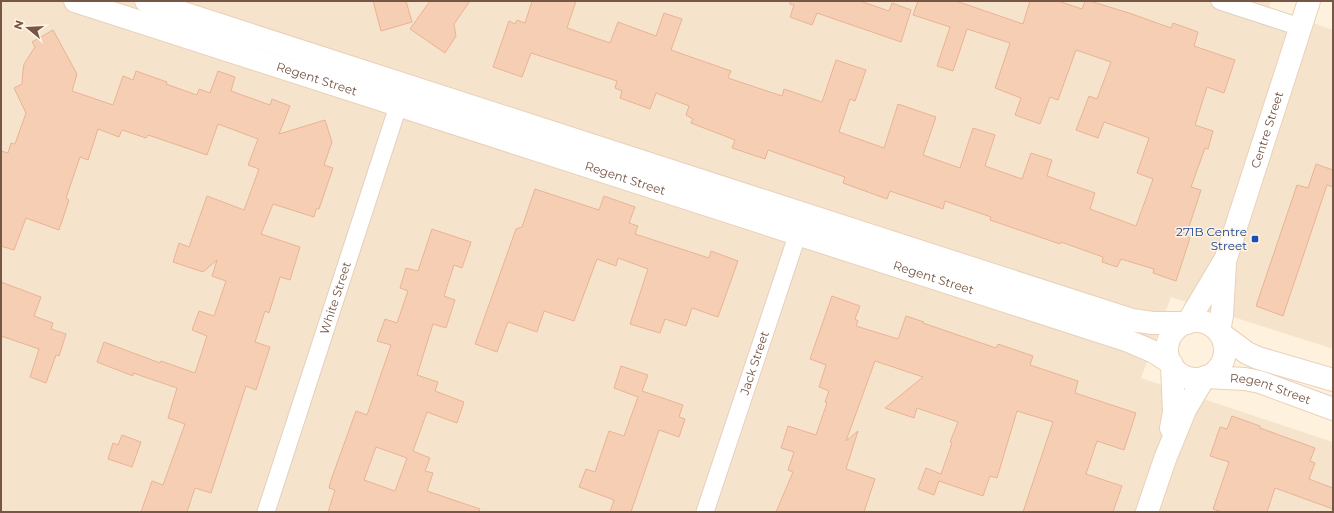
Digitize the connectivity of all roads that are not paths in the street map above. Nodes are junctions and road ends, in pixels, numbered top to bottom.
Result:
1 (75, 1) edge
2 (146, 1) edge
3 (1220, 1) edge
4 (1309, 1) edge
5 (1300, 27) junction
6 (405, 85) junction
7 (398, 105) junction
8 (804, 214) junction
9 (797, 234) junction
10 (1226, 258) junction
11 (1187, 322) junction
12 (1219, 332) junction
13 (1171, 364) junction
14 (1205, 377) junction
15 (1333, 380) edge
16 (1333, 409) edge
17 (1165, 459) junction
18 (266, 512) edge
19 (706, 512) edge
20 (1147, 512) edge

1 - 7 street, Regent Street
2 - 6 street, Regent Street
3 - 5 street
4 - 5 street, Centre Street
5 - 10 street, Centre Street
6 - 7 street, White Street
6 - 8 street, Regent Street
7 - 9 street, Regent Street
7 - 18 street, White Street
8 - 9 street, Jack Street
8 - 11 street, Regent Street
9 - 13 street, Regent Street
9 - 19 street, Jack Street
10 - 11 street, Centre Street
10 - 12 street, Centre Street
11 - 12 street
11 - 13 street
12 - 14 street
12 - 15 street
13 - 14 street
13 - 17 street
14 - 16 street, Regent Street
14 - 17 street
17 - 20 street

